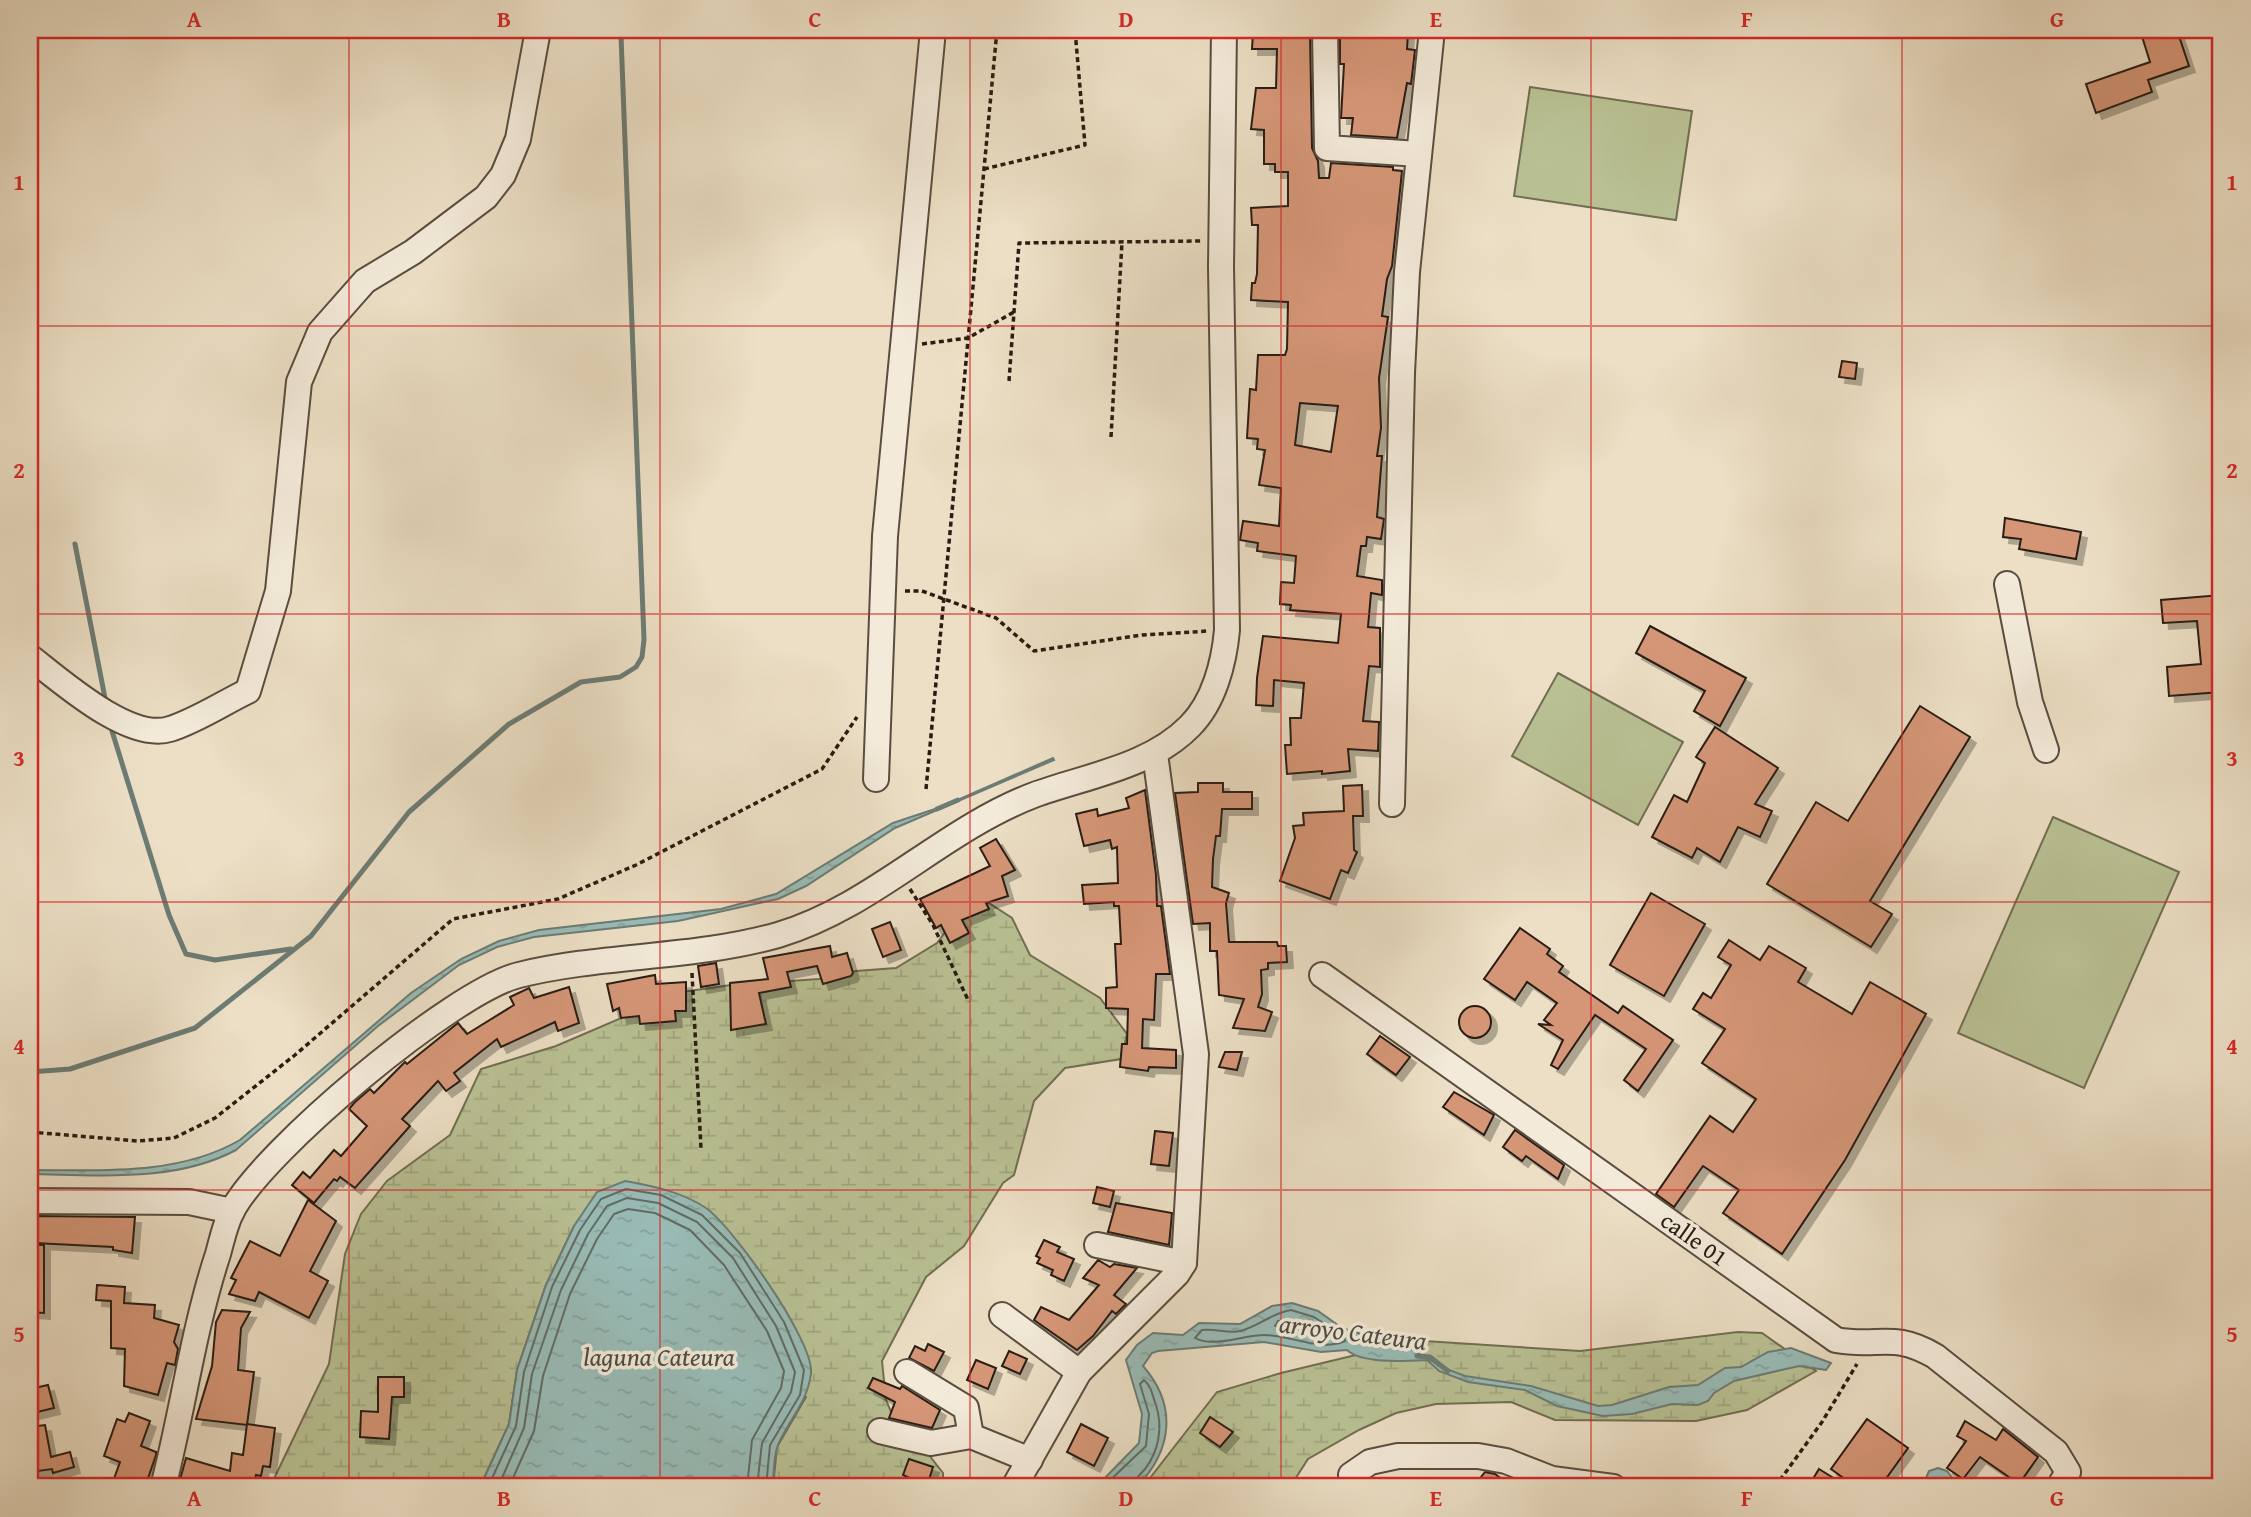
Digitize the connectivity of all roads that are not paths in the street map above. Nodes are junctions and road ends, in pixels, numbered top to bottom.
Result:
1 (538, 30) edge
2 (933, 30) edge
3 (1224, 30) edge
4 (1325, 30) edge
5 (1432, 30) edge
6 (1419, 154) junction
7 (2007, 584) dead end
8 (30, 657) edge
9 (2046, 750) dead end
10 (1155, 754) junction
11 (876, 779) dead end
12 (1392, 804) dead end
13 (1322, 975) dead end
14 (30, 1201) edge
15 (232, 1211) junction
16 (1097, 1245) dead end
17 (1184, 1263) junction
18 (1002, 1315) dead end
19 (908, 1371) dead end
20 (1079, 1372) junction
21 (880, 1431) dead end
22 (971, 1436) junction
23 (1030, 1460) junction
24 (1351, 1475) dead end
25 (2064, 1480) edge
26 (163, 1487) edge
27 (1014, 1487) edge
28 (1613, 1487) edge

1 - 8 street
2 - 11 street
3 - 10 street
4 - 6 street
5 - 6 street
6 - 12 street
7 - 9 street
10 - 15 street
10 - 17 street
13 - 25 street, calle 01
14 - 15 street
15 - 26 street
16 - 17 street
17 - 20 street
18 - 20 street
19 - 22 street
20 - 23 street
21 - 22 street
22 - 23 street
23 - 27 street
24 - 28 street

